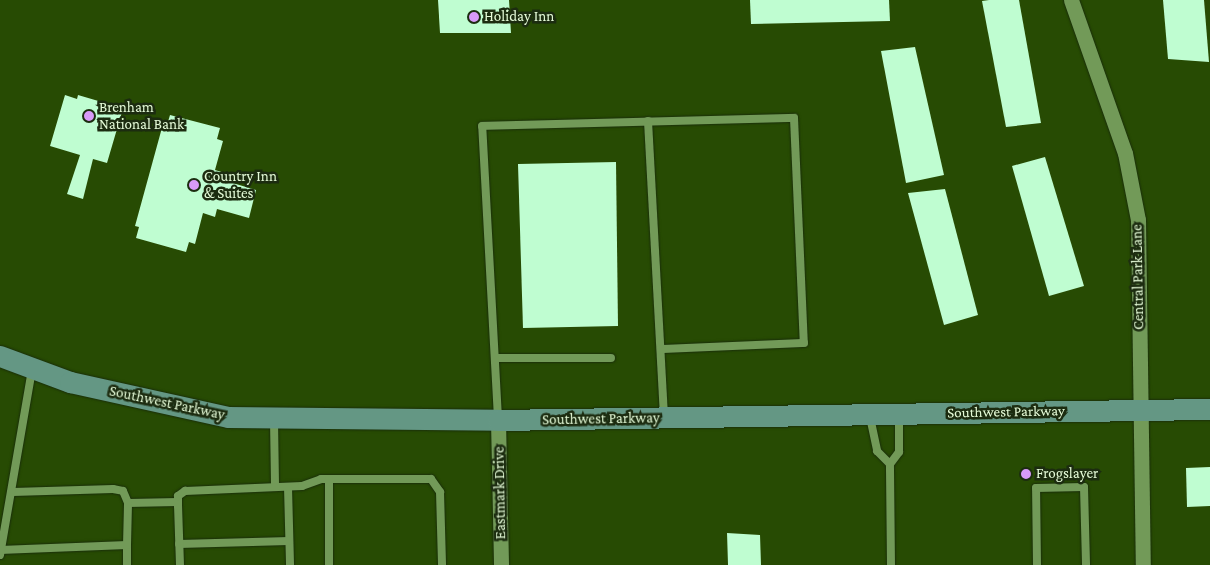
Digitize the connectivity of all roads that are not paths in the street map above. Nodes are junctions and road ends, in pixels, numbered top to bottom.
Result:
1 (1071, 0) edge
2 (648, 121) junction
3 (661, 348) junction
4 (0, 356) edge
5 (495, 358) junction
6 (611, 358) dead end
7 (32, 368) junction
8 (1139, 409) junction
9 (1210, 409) edge
10 (899, 414) junction
11 (870, 416) junction
12 (274, 418) junction
13 (664, 418) junction
14 (498, 420) junction
15 (890, 464) junction
16 (329, 479) junction
17 (275, 487) junction
18 (288, 487) junction
19 (13, 492) junction
20 (178, 502) junction
21 (128, 503) junction
22 (289, 541) junction
23 (179, 544) junction
24 (127, 545) junction
25 (0, 552) edge
26 (128, 565) edge
27 (180, 565) edge
28 (290, 565) edge
29 (329, 565) edge
30 (442, 565) edge
31 (501, 565) edge
32 (891, 565) edge
33 (1037, 565) edge
34 (1086, 565) edge
35 (1143, 565) edge

1 - 8 street, Central Park Lane
2 - 3 lane
2 - 3 lane
2 - 5 lane
3 - 13 lane
4 - 7 main road, Southwest Parkway
5 - 6 lane
5 - 14 lane
7 - 12 main road, Southwest Parkway
7 - 19 lane
8 - 9 main road, Southwest Parkway
8 - 10 main road, Southwest Parkway
8 - 35 street, Central Park Lane
10 - 11 main road, Southwest Parkway
10 - 15 lane
11 - 13 main road, Southwest Parkway
11 - 15 lane
12 - 14 main road, Southwest Parkway
12 - 17 lane
13 - 14 main road, Southwest Parkway
14 - 31 street, Eastmark Drive
15 - 32 lane
16 - 18 lane
16 - 29 lane
16 - 30 lane
17 - 18 lane
17 - 20 lane
18 - 22 lane
19 - 21 lane
19 - 25 lane
20 - 21 lane
20 - 23 lane
21 - 24 lane
22 - 23 lane
22 - 28 lane
23 - 27 lane
24 - 25 lane
24 - 26 lane
33 - 34 lane

